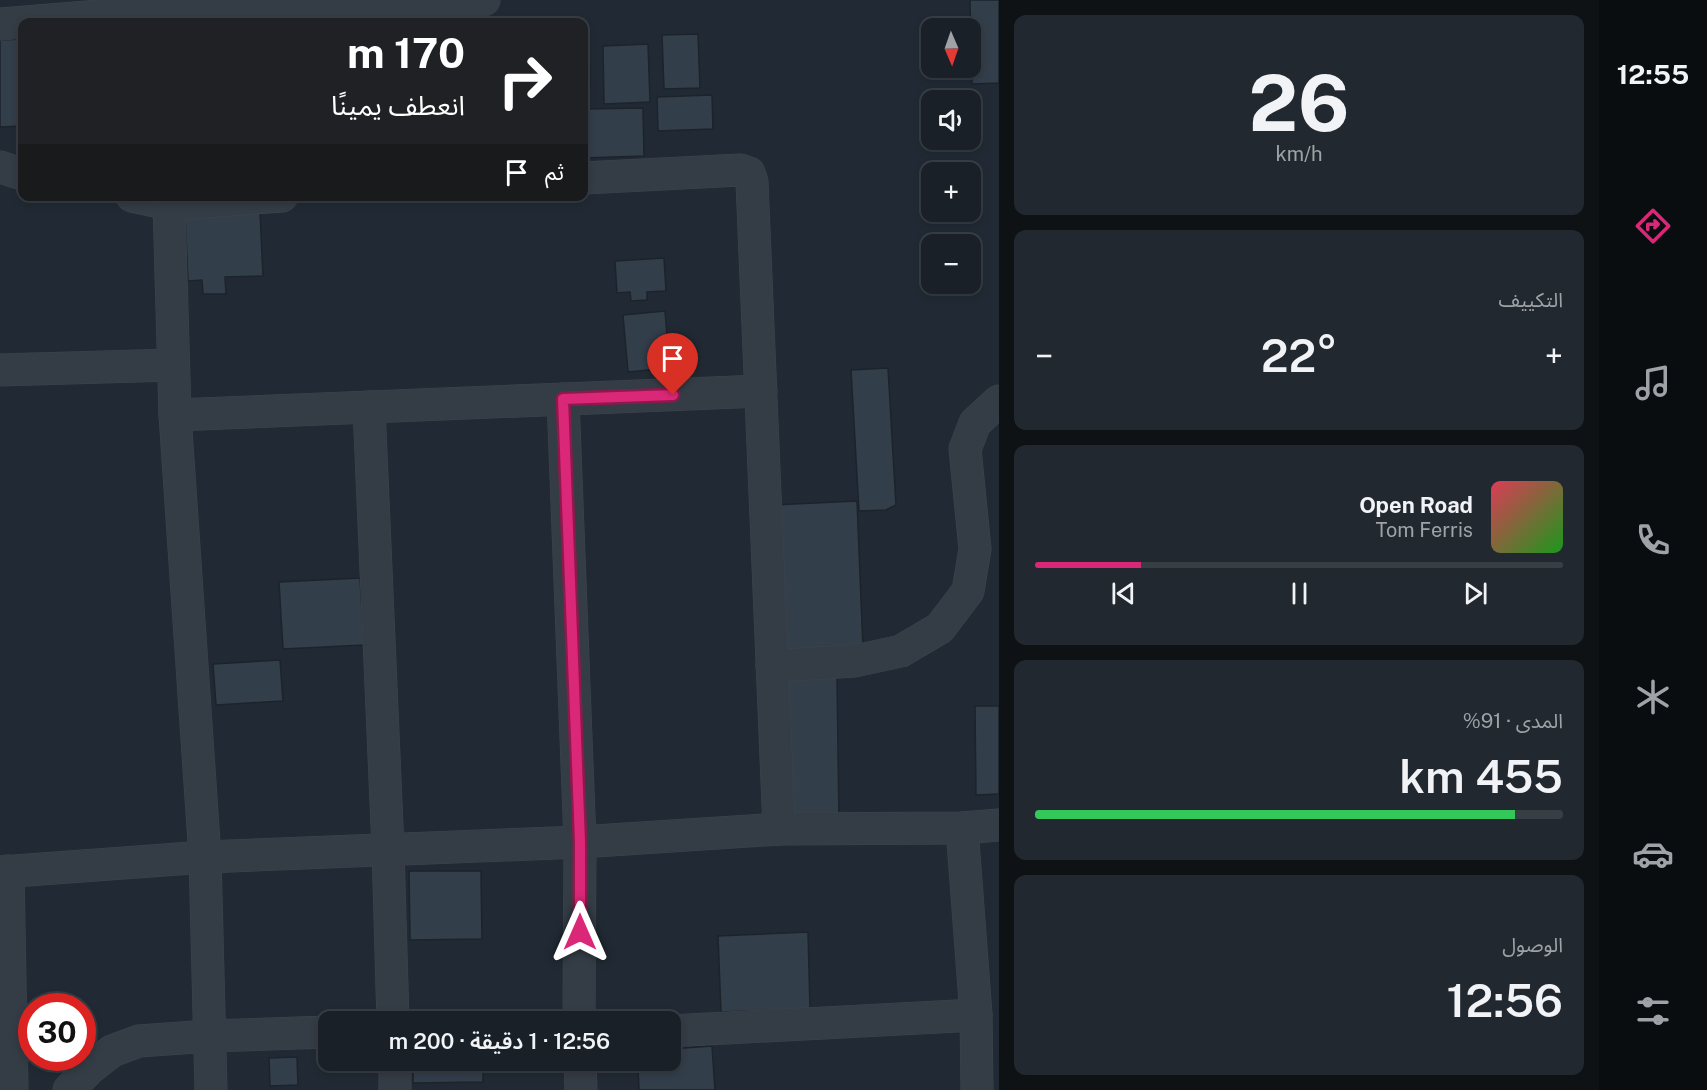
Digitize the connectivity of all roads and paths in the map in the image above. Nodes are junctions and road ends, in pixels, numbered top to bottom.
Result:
1 (484, 0) edge
2 (402, 2) edge
3 (154, 6) edge
4 (51, 18) edge
5 (18, 22) edge
6 (0, 24) edge
7 (0, 167) edge
8 (18, 173) edge
9 (588, 178) edge
10 (155, 201) edge
11 (211, 201) edge
12 (169, 204) junction
13 (172, 364) junction
14 (0, 370) edge
15 (761, 391) junction
16 (563, 399) junction
17 (999, 400) edge
18 (369, 407) junction
19 (175, 415) junction
20 (772, 666) junction
21 (999, 825) edge
22 (962, 828) junction
23 (779, 829) junction
24 (580, 842) junction
25 (388, 849) junction
26 (205, 857) junction
27 (4, 871) edge
28 (393, 1011) edge
29 (579, 1011) edge
30 (976, 1015) junction
31 (681, 1030) edge
32 (318, 1032) edge
33 (209, 1036) junction
34 (988, 1055) edge
35 (394, 1071) edge
36 (580, 1071) edge
37 (12, 1090) edge
38 (69, 1090) edge
39 (211, 1090) edge
40 (395, 1090) edge
41 (581, 1090) edge
42 (977, 1090) edge

1 - 2 street
2 - 3 street
3 - 4 street
5 - 6 street
7 - 8 street
9 - 15 street
10 - 12 street
11 - 12 street
12 - 13 street
13 - 14 street
13 - 19 street
15 - 16 street
15 - 20 street
16 - 18 street
16 - 24 street
17 - 20 street
18 - 19 street
18 - 25 street
19 - 26 street
20 - 23 street
21 - 22 street
22 - 23 street
22 - 30 street
23 - 24 street
24 - 25 street
24 - 29 street
25 - 26 street
25 - 28 street
26 - 27 street
26 - 33 street
27 - 37 street
30 - 31 street
30 - 34 street
32 - 33 street
33 - 38 street
33 - 39 street
34 - 42 street
35 - 40 street
36 - 41 street

